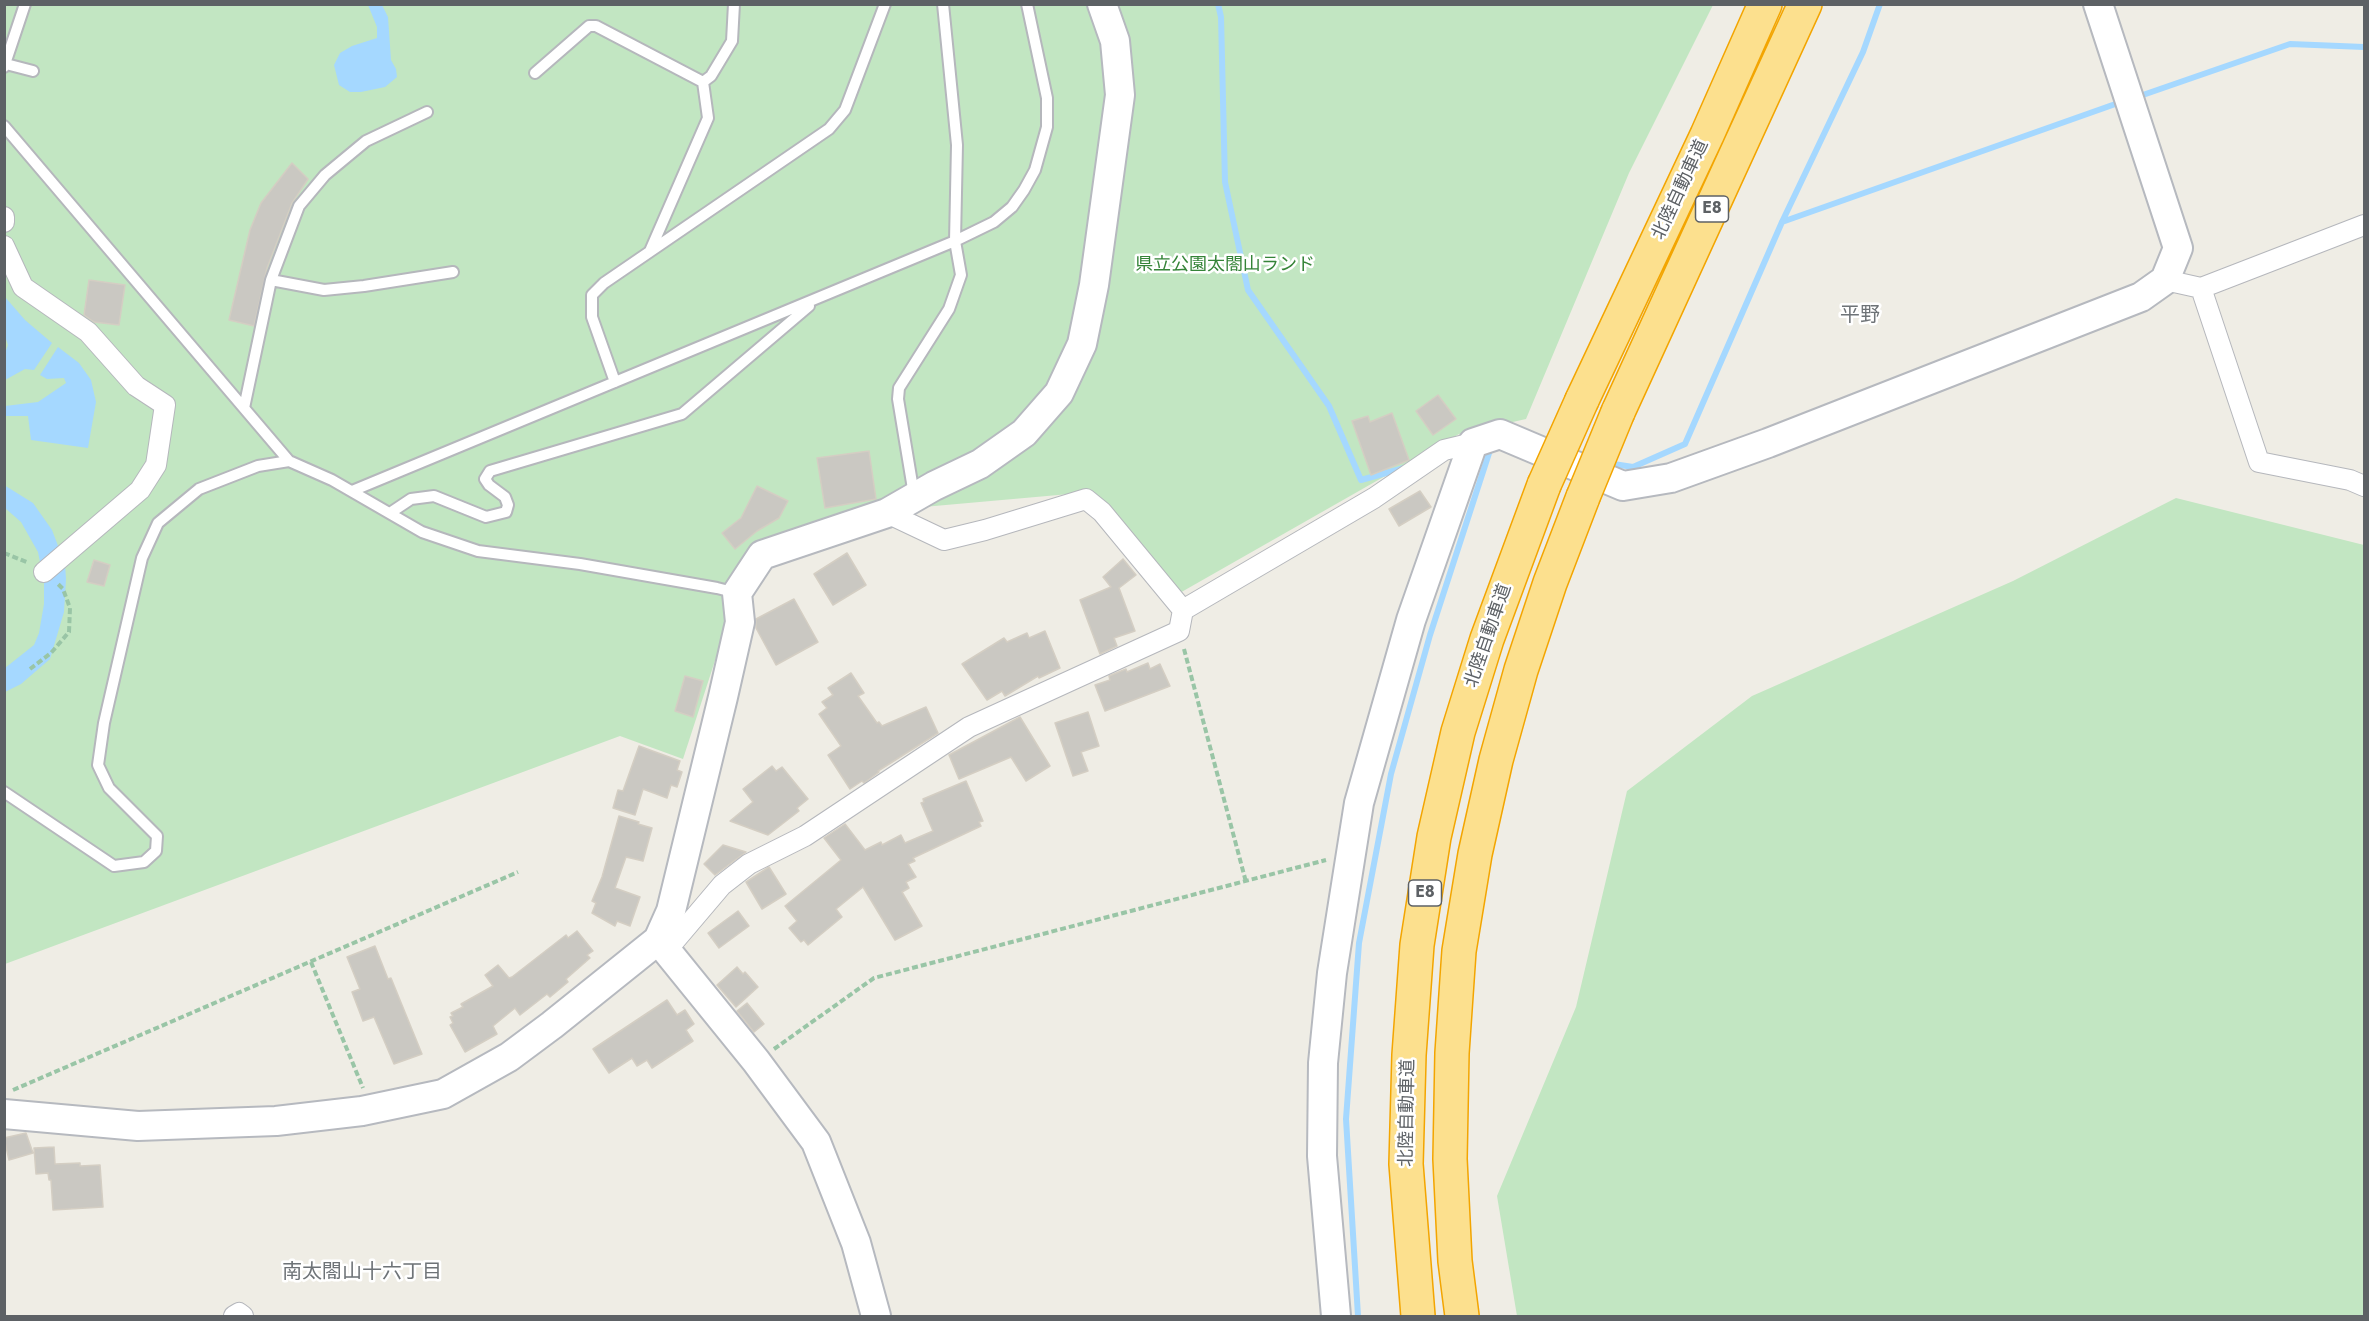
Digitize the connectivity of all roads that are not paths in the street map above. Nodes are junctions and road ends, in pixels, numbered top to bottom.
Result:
1 (25, 4) edge
2 (734, 4) edge
3 (885, 4) edge
4 (944, 4) edge
5 (1027, 4) edge
6 (1102, 4) edge
7 (1765, 4) edge
8 (1805, 4) edge
9 (2098, 4) edge
10 (5, 66) edge
11 (33, 70) dead end
12 (535, 73) dead end
13 (703, 81) junction
14 (427, 112) dead end
15 (4, 126) edge
16 (4, 217) edge
17 (4, 222) edge
18 (2364, 225) edge
19 (955, 241) junction
20 (4, 246) edge
21 (650, 251) junction
22 (453, 272) dead end
23 (271, 280) junction
24 (2165, 280) junction
25 (2201, 288) junction
26 (818, 298) junction
27 (615, 382) junction
28 (244, 408) junction
29 (1473, 443) junction
30 (289, 461) junction
31 (2364, 486) edge
32 (352, 491) junction
33 (914, 498) junction
34 (390, 513) junction
35 (887, 513) junction
36 (44, 572) road end
37 (737, 593) junction
38 (1183, 610) junction
39 (4, 792) edge
40 (662, 946) junction
41 (4, 1114) edge
42 (234, 1317) edge
43 (243, 1317) edge
44 (876, 1317) edge
45 (1336, 1317) edge
46 (1418, 1317) edge
47 (1462, 1317) edge

1 - 10 lane
2 - 13 lane
3 - 21 lane
4 - 19 lane
5 - 19 lane
6 - 33 street
7 - 46 highway, 北陸自動車道 / E8, bridge
8 - 47 highway, 北陸自動車道 / E8, bridge
9 - 24 street
10 - 11 lane
12 - 13 lane
13 - 21 lane
14 - 23 lane
15 - 28 lane
16 - 17 street
18 - 25 street
19 - 26 lane
19 - 33 lane
20 - 36 street
21 - 27 lane
22 - 23 lane
23 - 28 lane
24 - 25 street
24 - 29 street
25 - 31 street
26 - 27 lane
26 - 34 lane
27 - 32 lane
28 - 30 lane
29 - 38 street
29 - 45 street
30 - 32 lane
30 - 39 lane
32 - 34 lane
33 - 35 street
34 - 37 lane
35 - 37 street
35 - 38 street
37 - 40 street
38 - 40 street
40 - 41 street
40 - 44 street
42 - 43 street

